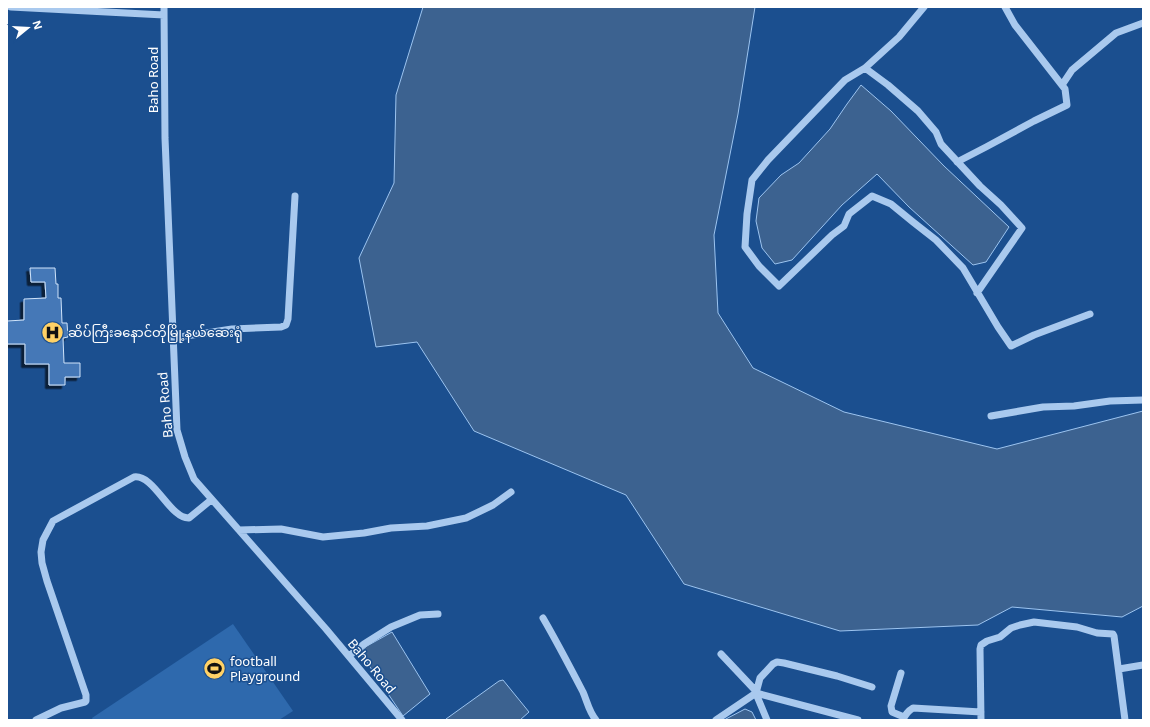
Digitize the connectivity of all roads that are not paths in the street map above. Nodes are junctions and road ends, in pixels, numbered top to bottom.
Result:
1 (11, 7) edge
2 (164, 7) edge
3 (924, 7) edge
4 (1005, 7) edge
5 (164, 15) junction
6 (1143, 23) edge
7 (865, 68) junction
8 (1062, 85) junction
9 (957, 162) junction
10 (295, 196) dead end
11 (977, 293) junction
12 (1090, 314) dead end
13 (173, 338) junction
14 (1143, 400) edge
15 (991, 416) dead end
16 (511, 492) dead end
17 (211, 500) junction
18 (238, 530) junction
19 (438, 614) dead end
20 (543, 618) dead end
21 (722, 654) dead end
22 (349, 656) junction
23 (1143, 665) edge
24 (1118, 669) junction
25 (901, 674) dead end
26 (872, 687) dead end
27 (756, 693) junction
28 (981, 712) junction
29 (904, 718) edge
30 (36, 720) edge
31 (402, 720) edge
32 (596, 720) edge
33 (716, 720) edge
34 (767, 720) edge
35 (858, 720) edge
36 (981, 720) edge
37 (1125, 720) edge

1 - 5 street
2 - 5 street, Baho Road
3 - 7 street
4 - 8 street
5 - 13 street, Baho Road
6 - 8 street
7 - 9 street
7 - 11 street
8 - 9 street
9 - 11 street
10 - 13 street
11 - 12 street
13 - 17 street, Baho Road
14 - 15 street
16 - 18 street
17 - 18 street, Baho Road
17 - 30 street
18 - 22 street, Baho Road
19 - 22 street
20 - 32 street
21 - 27 street
22 - 31 street, Baho Road
23 - 24 street
24 - 28 street
24 - 37 street
25 - 29 street
26 - 27 street
27 - 33 street
27 - 34 street
27 - 35 street
28 - 29 street
28 - 36 street

